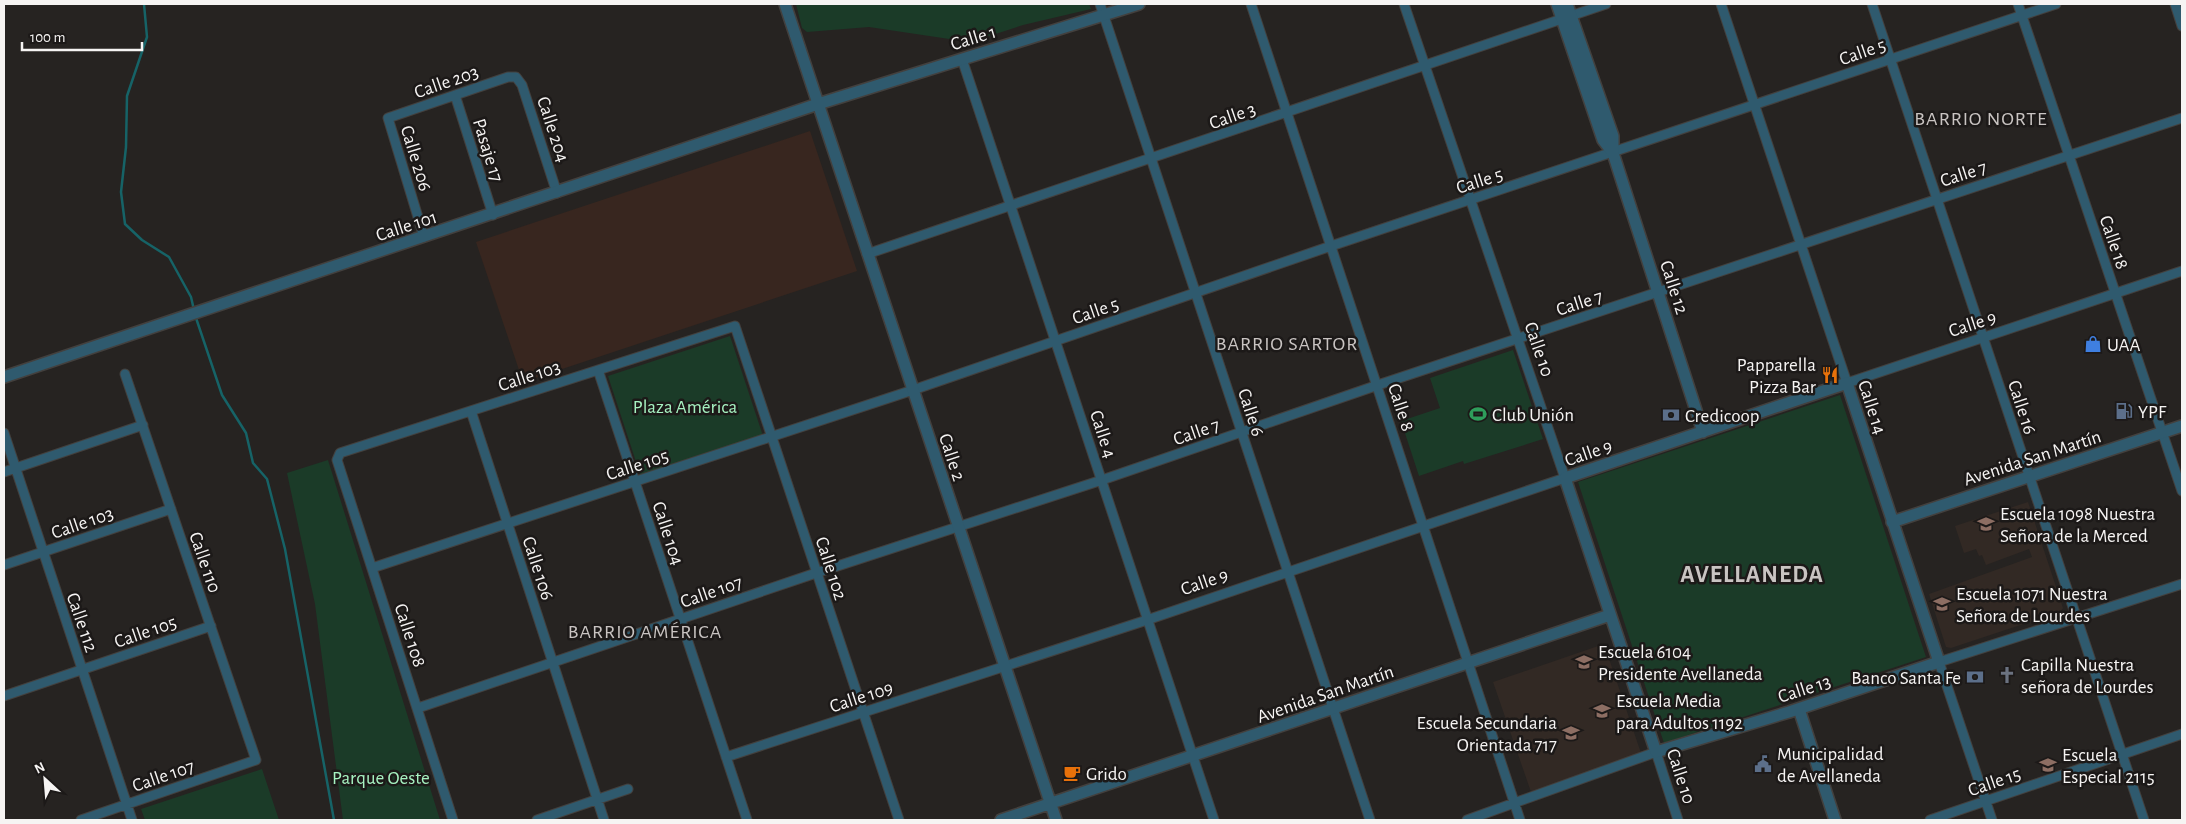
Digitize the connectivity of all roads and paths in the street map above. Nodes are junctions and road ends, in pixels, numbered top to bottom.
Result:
1 (785, 4) edge
2 (1139, 4) edge
3 (1251, 4) edge
4 (1404, 4) edge
5 (1557, 4) edge
6 (1568, 4) edge
7 (1606, 4) edge
8 (1721, 4) edge
9 (1872, 4) edge
10 (2018, 4) edge
11 (2056, 4) edge
12 (2175, 4) edge
13 (1102, 9) edge
14 (2022, 15) junction
15 (1567, 17) junction
16 (2182, 26) edge
17 (962, 59) junction
18 (1890, 59) junction
19 (1425, 65) junction
20 (516, 77) joint
21 (455, 95) junction
22 (818, 104) junction
23 (1755, 105) junction
24 (1287, 113) junction
25 (388, 118) joint
26 (2182, 118) edge
27 (1613, 153) junction
28 (2069, 156) junction
29 (1152, 159) junction
30 (557, 193) junction
31 (1470, 199) junction
32 (1937, 199) junction
33 (1011, 206) junction
34 (493, 215) junction
35 (424, 237) junction
36 (1801, 244) junction
37 (1331, 246) junction
38 (867, 254) junction
39 (2182, 271) edge
40 (1196, 293) junction
41 (1658, 293) junction
42 (2116, 293) junction
43 (735, 326) joint
44 (1983, 338) junction
45 (1518, 340) junction
46 (1056, 341) junction
47 (598, 370) junction
48 (126, 374) dead end
49 (4, 377) edge
50 (1847, 383) junction
51 (1378, 385) junction
52 (913, 390) junction
53 (471, 411) junction
54 (143, 426) junction
55 (2182, 426) edge
56 (1703, 432) junction
57 (4, 433) edge
58 (1242, 433) junction
59 (2163, 433) junction
60 (771, 437) junction
61 (337, 460) joint
62 (16, 468) junction
63 (4, 472) edge
64 (2029, 477) junction
65 (1565, 478) junction
66 (1102, 480) junction
67 (635, 482) junction
68 (2182, 491) edge
69 (171, 509) junction
70 (1892, 522) junction
71 (507, 523) junction
72 (1424, 525) junction
73 (958, 527) junction
74 (43, 552) junction
75 (4, 565) edge
76 (372, 568) junction
77 (1288, 571) junction
78 (816, 573) junction
79 (2182, 584) edge
80 (1610, 615) junction
81 (2076, 618) junction
82 (680, 619) junction
83 (1147, 620) junction
84 (211, 626) junction
85 (1938, 662) junction
86 (552, 663) junction
87 (1468, 663) junction
88 (1005, 666) junction
89 (82, 670) junction
90 (4, 696) edge
91 (418, 708) junction
92 (1332, 708) junction
93 (1799, 709) junction
94 (863, 713) junction
95 (2182, 734) edge
96 (1656, 752) junction
97 (2122, 754) junction
98 (1192, 756) junction
99 (726, 757) junction
100 (256, 760) joint
101 (628, 789) dead end
102 (597, 800) junction
103 (1985, 801) junction
104 (1514, 803) junction
105 (1051, 804) junction
106 (127, 805) junction
107 (81, 820) edge
108 (132, 820) edge
109 (453, 820) edge
110 (537, 820) edge
111 (604, 820) edge
112 (747, 820) edge
113 (899, 820) edge
114 (1002, 820) edge
115 (1056, 820) edge
116 (1214, 820) edge
117 (1370, 820) edge
118 (1467, 820) edge
119 (1520, 820) edge
120 (1678, 820) edge
121 (1835, 820) edge
122 (1930, 820) edge
123 (1992, 820) edge
124 (2144, 820) edge

1 - 22 street, Calle 2
2 - 13 street, Calle 1
3 - 24 street, Calle 8
4 - 19 street, Calle 10
5 - 15 street, Calle 12
6 - 15 street, Calle 12
7 - 15 street, Calle 3
8 - 23 street, Calle 14
9 - 18 street, Calle 16
10 - 14 street, Calle 18
11 - 14 street, Calle 5
12 - 16 street
13 - 17 street, Calle 1
13 - 29 street, Calle 6
14 - 18 street, Calle 5
14 - 28 street, Calle 18
15 - 19 street, Calle 3
15 - 27 street, Calle 12
17 - 22 street, Calle 1
17 - 33 street, Calle 4
18 - 23 street, Calle 5
18 - 32 street, Calle 16
19 - 24 street, Calle 3
19 - 31 street, Calle 10
20 - 21 street, Calle 203
20 - 30 street, Calle 204
21 - 25 street, Calle 203
21 - 34 street, Pasaje 17
22 - 30 street, Calle 101
22 - 38 street, Calle 2
23 - 27 street, Calle 5
23 - 36 street, Calle 14
24 - 29 street, Calle 3
24 - 37 street, Calle 8
25 - 35 street, Calle 206
26 - 28 street, Calle 7
27 - 31 street, Calle 5
27 - 41 street, Calle 12
28 - 32 street, Calle 7
28 - 42 street, Calle 18
29 - 33 street, Calle 3
29 - 40 street, Calle 6
30 - 34 street, Calle 101
31 - 37 street, Calle 5
31 - 45 street, Calle 10
32 - 36 street, Calle 7
32 - 44 street, Calle 16
33 - 38 street, Calle 3
33 - 46 street, Calle 4
34 - 35 street, Calle 101
35 - 49 street, Calle 101
36 - 41 street, Calle 7
36 - 50 street, Calle 14
37 - 40 street, Calle 5
37 - 51 street, Calle 8
38 - 52 street, Calle 2
39 - 42 street, Calle 9
40 - 46 street, Calle 5
40 - 58 street, Calle 6
41 - 45 street, Calle 7
41 - 56 street, Calle 12
42 - 44 street, Calle 9
42 - 59 street, Calle 18
43 - 47 street, Calle 103
43 - 60 street, Calle 102
44 - 50 street, Calle 9
44 - 64 street, Calle 16
45 - 51 street, Calle 7
45 - 65 street, Calle 10
46 - 52 street, Calle 5
46 - 66 street, Calle 4
47 - 53 street, Calle 103
47 - 67 street, Calle 104
48 - 54 street, Calle 110
50 - 56 street, Calle 9
50 - 70 street, Calle 14
51 - 58 street, Calle 7
51 - 72 street, Calle 8
52 - 60 street, Calle 105
52 - 73 street, Calle 2
53 - 61 street, Calle 103
53 - 71 street, Calle 106
54 - 62 street
54 - 69 street, Calle 110
55 - 59 street, Avenida San Martín
56 - 65 street, Calle 9
57 - 62 street, Calle 112
58 - 66 street, Calle 7
58 - 77 street, Calle 6
59 - 64 street, Avenida San Martín
59 - 68 street, Calle 18
60 - 67 street, Calle 105
60 - 78 street, Calle 102
61 - 76 street, Calle 108
62 - 63 street
62 - 74 street, Calle 112
64 - 70 street, Avenida San Martín
64 - 81 street, Calle 16
65 - 72 street, Calle 9
65 - 80 street, Calle 10
66 - 73 street, Calle 7
66 - 83 street, Calle 4
67 - 71 street, Calle 105
67 - 82 street, Calle 104
69 - 74 street, Calle 103
69 - 84 street, Calle 110
70 - 85 street, Calle 14
71 - 76 street, Calle 105
71 - 86 street, Calle 106
72 - 77 street, Calle 9
72 - 87 street, Calle 8
73 - 78 street, Calle 107
73 - 88 street, Calle 2
74 - 75 street, Calle 103
74 - 89 street, Calle 112
76 - 91 street, Calle 108
77 - 83 street, Calle 9
77 - 92 street, Calle 6
78 - 82 street, Calle 107
78 - 94 street, Calle 102
79 - 81 street, Calle 13
80 - 87 street, Avenida San Martín
80 - 96 street, Calle 10
81 - 85 street, Calle 13
81 - 97 street, Calle 16
82 - 86 street, Calle 107
82 - 99 street, Calle 104
83 - 88 street, Calle 9
83 - 98 street, Calle 4
84 - 89 street, Calle 105
84 - 100 street, Calle 110
85 - 93 street, Calle 13
85 - 103 street, Calle 14
86 - 91 street, Calle 107
86 - 102 street, Calle 106
87 - 92 street, Avenida San Martín
87 - 104 street, Calle 8
88 - 94 street, Calle 109
88 - 105 street, Calle 2
89 - 90 street, Calle 105
89 - 106 street, Calle 112
91 - 109 street, Calle 108
92 - 98 street, Avenida San Martín
92 - 117 street, Calle 6
93 - 96 street, Calle 13
93 - 121 street
94 - 99 street, Calle 109
94 - 113 street, Calle 102
95 - 97 street, Calle 15
96 - 104 street, Calle 13
96 - 120 street, Calle 10
97 - 103 street, Calle 15
97 - 124 street, Calle 16
98 - 105 street, Avenida San Martín
98 - 116 street, Calle 4
99 - 112 street, Calle 104
100 - 106 street, Calle 107
101 - 102 street
102 - 110 street
102 - 111 street, Calle 106
103 - 122 street, Calle 15
103 - 123 street, Calle 14
104 - 118 street, Calle 13
104 - 119 street, Calle 8
105 - 114 street, Avenida San Martín
105 - 115 street, Calle 2
106 - 107 street, Calle 107
106 - 108 street, Calle 112

